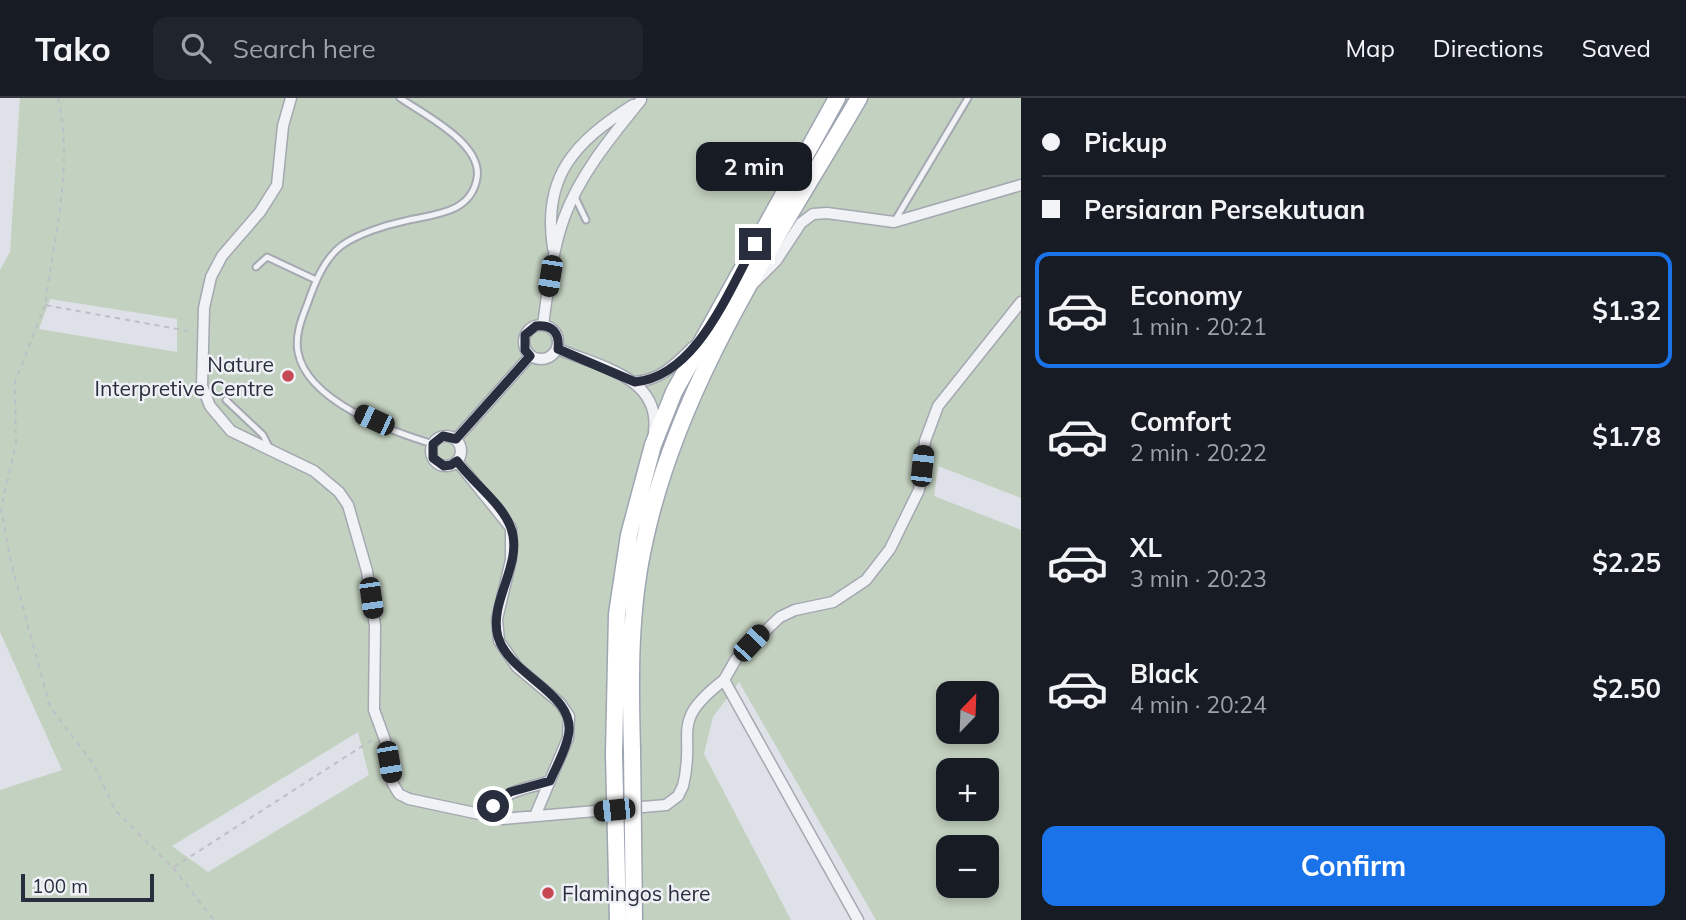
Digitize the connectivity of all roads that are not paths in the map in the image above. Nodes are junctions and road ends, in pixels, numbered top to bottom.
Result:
1 (291, 98) edge
2 (400, 98) edge
3 (837, 98) edge
4 (859, 98) edge
5 (968, 98) edge
6 (642, 99) edge
7 (1021, 186) edge
8 (574, 195) junction
9 (586, 220) dead end
10 (894, 222) junction
11 (554, 252) junction
12 (256, 267) dead end
13 (316, 280) junction
14 (749, 287) junction
15 (1021, 302) edge
16 (543, 325) junction
17 (703, 338) junction
18 (558, 349) junction
19 (530, 356) junction
20 (635, 382) junction
21 (226, 400) dead end
22 (456, 439) junction
23 (433, 444) junction
24 (653, 445) junction
25 (271, 452) junction
26 (457, 461) junction
27 (724, 680) junction
28 (550, 781) junction
29 (535, 816) junction
30 (489, 817) junction
31 (618, 920) edge
32 (634, 920) edge
33 (858, 920) edge

1 - 25 street
2 - 13 lane
3 - 17 main road
4 - 14 main road
5 - 10 lane
6 - 8 street
6 - 11 street
7 - 10 street
8 - 9 lane
8 - 11 street
10 - 14 street
11 - 16 street
12 - 13 lane
13 - 23 lane
14 - 32 main road, bridge
15 - 27 street
16 - 18 street
16 - 19 street
17 - 20 street
17 - 24 main road
18 - 19 street
18 - 20 street
19 - 22 street
20 - 24 street
21 - 25 lane
22 - 23 street
22 - 26 street
23 - 26 street
24 - 31 main road, bridge
25 - 30 street
26 - 28 street
27 - 29 street
27 - 33 street
28 - 29 street
28 - 30 street
29 - 30 street

